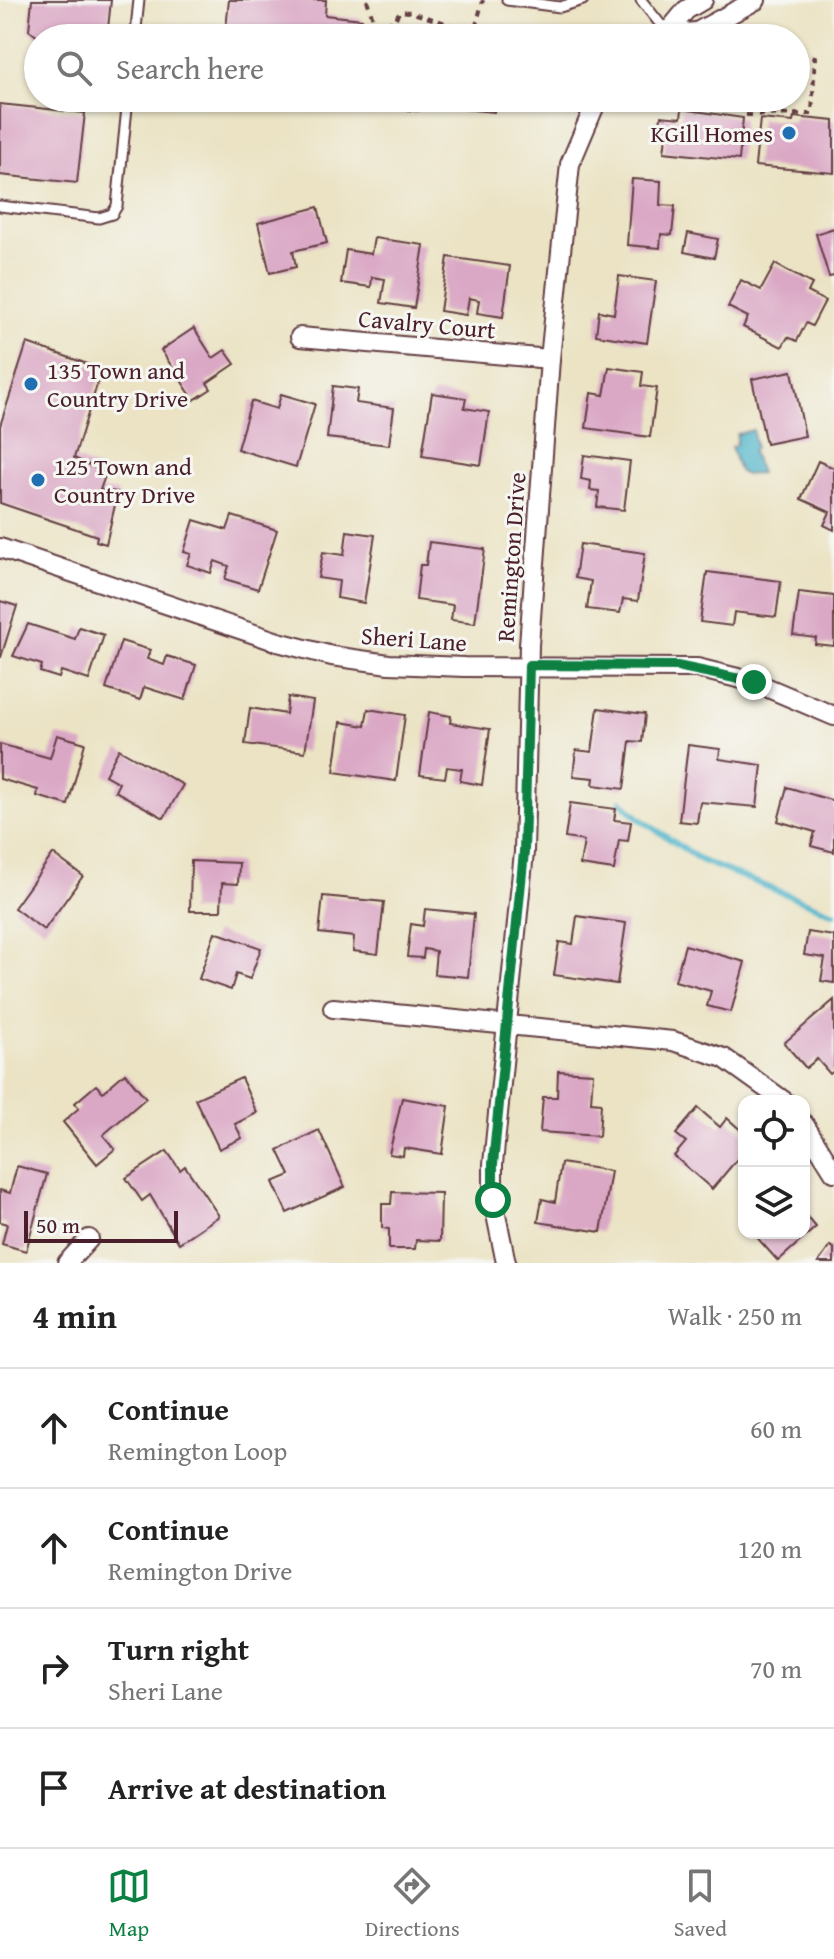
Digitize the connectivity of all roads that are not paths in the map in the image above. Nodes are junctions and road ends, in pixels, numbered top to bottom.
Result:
1 (139, 0) edge
2 (507, 0) edge
3 (583, 0) edge
4 (641, 0) edge
5 (703, 0) edge
6 (756, 0) edge
7 (136, 24) edge
8 (659, 24) edge
9 (677, 24) edge
10 (712, 24) edge
11 (127, 112) edge
12 (592, 112) edge
13 (0, 206) edge
14 (300, 337) dead end
15 (550, 359) junction
16 (0, 548) edge
17 (529, 665) junction
18 (834, 716) edge
19 (333, 1008) dead end
20 (506, 1025) junction
21 (776, 1095) edge
22 (810, 1134) edge
23 (834, 1172) edge
24 (89, 1239) dead end
25 (67, 1263) edge
26 (506, 1263) edge

1 - 7 lane
2 - 3 lane
4 - 8 lane
5 - 9 street
6 - 10 street
11 - 13 lane
12 - 15 street, Remington Drive
14 - 15 street, Cavalry Court
15 - 17 street, Remington Drive
16 - 17 street, Sheri Lane
17 - 18 street, Sheri Lane
17 - 20 street, Remington Drive
19 - 20 street
20 - 21 street
20 - 26 street, Remington Drive
22 - 23 street
24 - 25 street

